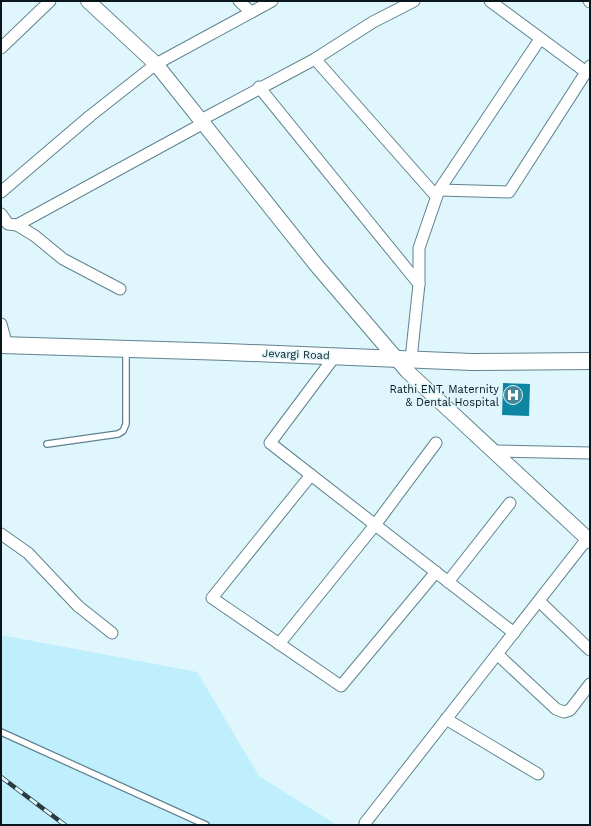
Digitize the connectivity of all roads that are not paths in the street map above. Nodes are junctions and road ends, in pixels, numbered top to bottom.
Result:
1 (50, 1) edge
2 (88, 1) edge
3 (239, 1) edge
4 (272, 1) edge
5 (414, 1) edge
6 (490, 1) edge
7 (251, 12) junction
8 (540, 39) junction
9 (1, 48) edge
10 (315, 59) junction
11 (156, 64) junction
12 (588, 69) edge
13 (260, 87) junction
14 (201, 122) junction
15 (1, 192) edge
16 (438, 193) junction
17 (1, 214) edge
18 (17, 225) junction
19 (419, 284) junction
20 (120, 289) dead end
21 (1, 324) edge
22 (4, 346) edge
23 (126, 349) junction
24 (335, 356) junction
25 (404, 358) junction
26 (590, 361) edge
27 (436, 443) dead end
28 (47, 444) dead end
29 (492, 451) junction
30 (590, 454) edge
31 (310, 475) junction
32 (510, 503) dead end
33 (375, 525) junction
34 (1, 534) edge
35 (589, 540) edge
36 (436, 572) junction
37 (448, 582) junction
38 (539, 600) junction
39 (112, 633) dead end
40 (514, 633) junction
41 (279, 644) junction
42 (590, 650) edge
43 (497, 654) junction
44 (590, 684) edge
45 (446, 719) junction
46 (1, 732) edge
47 (538, 774) dead end
48 (365, 823) dead end
49 (206, 825) edge

1 - 9 street
2 - 11 street
3 - 7 street
4 - 7 street
5 - 10 street
6 - 8 street
7 - 11 street
8 - 12 street
8 - 16 street
10 - 13 street
10 - 16 street
11 - 14 street
11 - 15 street
12 - 16 street
13 - 14 street
13 - 19 street
14 - 18 street
14 - 25 street
16 - 19 street
17 - 18 street
18 - 20 street
19 - 25 street
21 - 22 street
22 - 23 main road, Jevargi Road
23 - 24 main road, Jevargi Road
23 - 28 lane
24 - 25 main road, Jevargi Road
24 - 31 street
25 - 26 main road, Jevargi Road
25 - 29 street
27 - 33 street
29 - 30 street
29 - 35 street
31 - 33 street
31 - 41 street
32 - 37 street
33 - 36 street
33 - 41 street
34 - 39 street
35 - 38 street
36 - 37 street
36 - 41 street
37 - 40 street
38 - 40 street
38 - 42 street
40 - 43 street
43 - 44 street
43 - 45 street
45 - 47 street
45 - 48 street
46 - 49 lane

